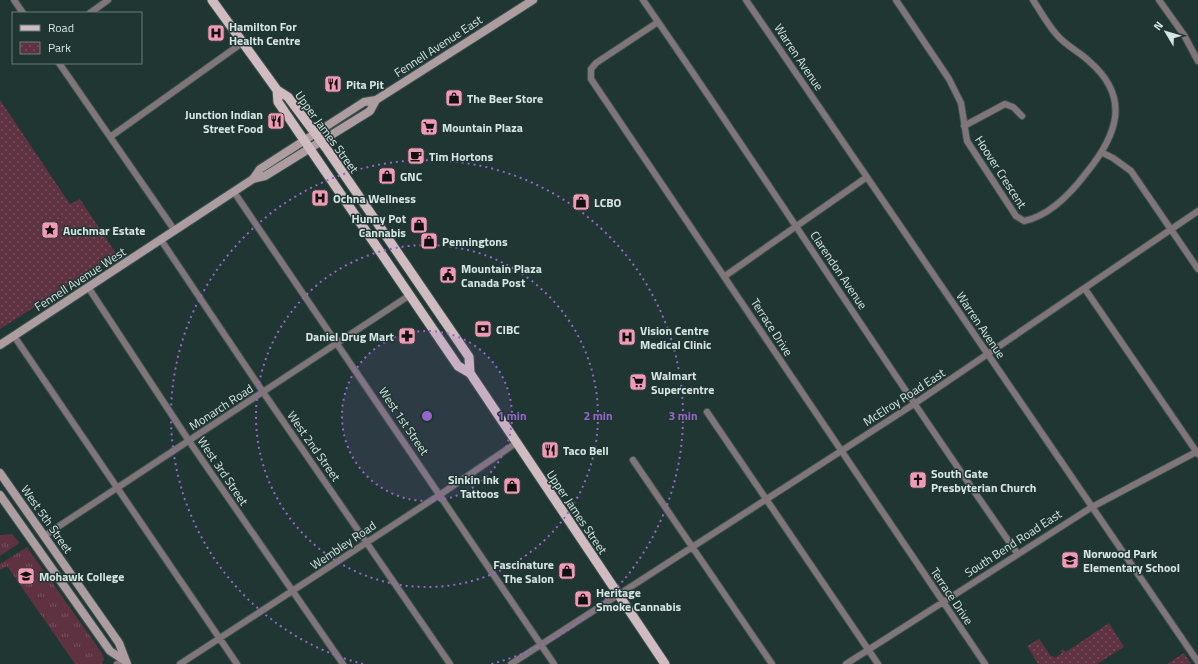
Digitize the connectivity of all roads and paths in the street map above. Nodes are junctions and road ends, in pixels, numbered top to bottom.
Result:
1 (14, 0) edge
2 (108, 0) edge
3 (212, 0) edge
4 (533, 0) edge
5 (643, 0) edge
6 (746, 0) edge
7 (896, 0) edge
8 (1033, 0) edge
9 (1160, 0) edge
10 (22, 12) edge
11 (91, 12) edge
12 (658, 22) junction
13 (242, 43) junction
14 (1198, 61) edge
15 (60, 64) edge
16 (1022, 116) dead end
17 (964, 126) junction
18 (110, 138) junction
19 (313, 141) junction
20 (1103, 153) junction
21 (867, 177) junction
22 (234, 192) junction
23 (1198, 212) edge
24 (796, 226) junction
25 (1171, 230) junction
26 (175, 231) junction
27 (161, 240) junction
28 (1198, 269) edge
29 (725, 276) junction
30 (88, 287) junction
31 (1085, 290) junction
32 (410, 295) junction
33 (14, 336) junction
34 (338, 343) junction
35 (0, 346) edge
36 (988, 355) junction
37 (470, 372) junction
38 (263, 392) junction
39 (914, 404) junction
40 (707, 412) dead end
41 (189, 441) junction
42 (516, 442) junction
43 (841, 451) junction
44 (1198, 452) edge
45 (633, 460) dead end
46 (0, 473) edge
47 (117, 488) junction
48 (441, 494) junction
49 (0, 495) edge
50 (767, 499) junction
51 (1092, 507) junction
52 (44, 536) junction
53 (366, 542) junction
54 (693, 546) junction
55 (1017, 553) junction
56 (293, 592) junction
57 (618, 594) junction
58 (943, 602) junction
59 (220, 638) junction
60 (541, 644) junction
61 (868, 650) junction
62 (1198, 662) edge
63 (122, 663) edge
64 (180, 664) edge
65 (236, 664) edge
66 (343, 664) edge
67 (450, 664) edge
68 (511, 664) edge
69 (554, 664) edge
70 (665, 664) edge
71 (772, 664) edge
72 (846, 664) edge
73 (878, 664) edge
74 (985, 664) edge

1 - 10 street
2 - 11 street
3 - 13 main road, Upper James Street
4 - 19 main road, Fennell Avenue East
5 - 12 street, Clarendon Avenue
6 - 21 street, Warren Avenue
7 - 17 street, Hoover Crescent
8 - 20 street, Hoover Crescent
9 - 14 street
12 - 24 street, Clarendon Avenue
12 - 29 street, Terrace Drive
13 - 18 street
13 - 19 main road, Upper James Street
15 - 18 street
16 - 17 street
17 - 20 street, Hoover Crescent
18 - 26 street
19 - 22 main road, Fennell Avenue West
19 - 32 main road, Upper James Street
19 - 37 main road, Upper James Street
20 - 25 street
21 - 24 street
21 - 36 street, Warren Avenue
22 - 26 main road, Fennell Avenue West
22 - 34 street, West 1st Street
23 - 25 street, McElroy Road East
24 - 29 street
24 - 39 street, Clarendon Avenue
25 - 28 street
25 - 31 street, McElroy Road East
26 - 27 main road, Fennell Avenue West
27 - 30 main road, Fennell Avenue West
27 - 38 street, West 2nd Street
29 - 43 street, Terrace Drive
30 - 33 main road, Fennell Avenue West
30 - 41 street, West 3rd Street
31 - 36 street, McElroy Road East
31 - 44 street
32 - 34 street, Monarch Road
32 - 37 main road, Upper James Street
33 - 35 main road, Fennell Avenue West
33 - 47 street
34 - 38 street, Monarch Road
34 - 48 street, West 1st Street
36 - 39 street, McElroy Road East
36 - 51 street, Warren Avenue
37 - 42 main road, Upper James Street
38 - 41 street, Monarch Road
38 - 53 street, West 2nd Street
39 - 43 street, McElroy Road East
39 - 55 street, Clarendon Avenue
40 - 50 street
41 - 47 street, Monarch Road
41 - 56 street, West 3rd Street
42 - 48 street, Wembley Road
42 - 57 main road, Upper James Street
43 - 50 street, McElroy Road East
43 - 58 street, Terrace Drive
44 - 51 street, South Bend Road East
45 - 54 street
46 - 52 main road, West 5th Street
47 - 52 street, Monarch Road
47 - 59 street
48 - 53 street, Wembley Road
48 - 60 street, West 1st Street
49 - 63 main road, West 5th Street
50 - 54 street, McElroy Road East
50 - 61 street
51 - 55 street, South Bend Road East
51 - 62 street, Warren Avenue
52 - 63 main road, West 5th Street
53 - 56 street, Wembley Road
53 - 67 street, West 2nd Street
54 - 57 street, McElroy Road East
54 - 71 street
55 - 58 street, South Bend Road East
56 - 59 street, Wembley Road
56 - 66 street, West 3rd Street
57 - 60 street, McElroy Road East
57 - 70 main road, Upper James Street
58 - 61 street, South Bend Road East
58 - 74 street, Terrace Drive
59 - 64 street, Wembley Road
59 - 65 street
60 - 68 street, McElroy Road East
60 - 69 street, West 1st Street
61 - 72 street, South Bend Road East
61 - 73 street

